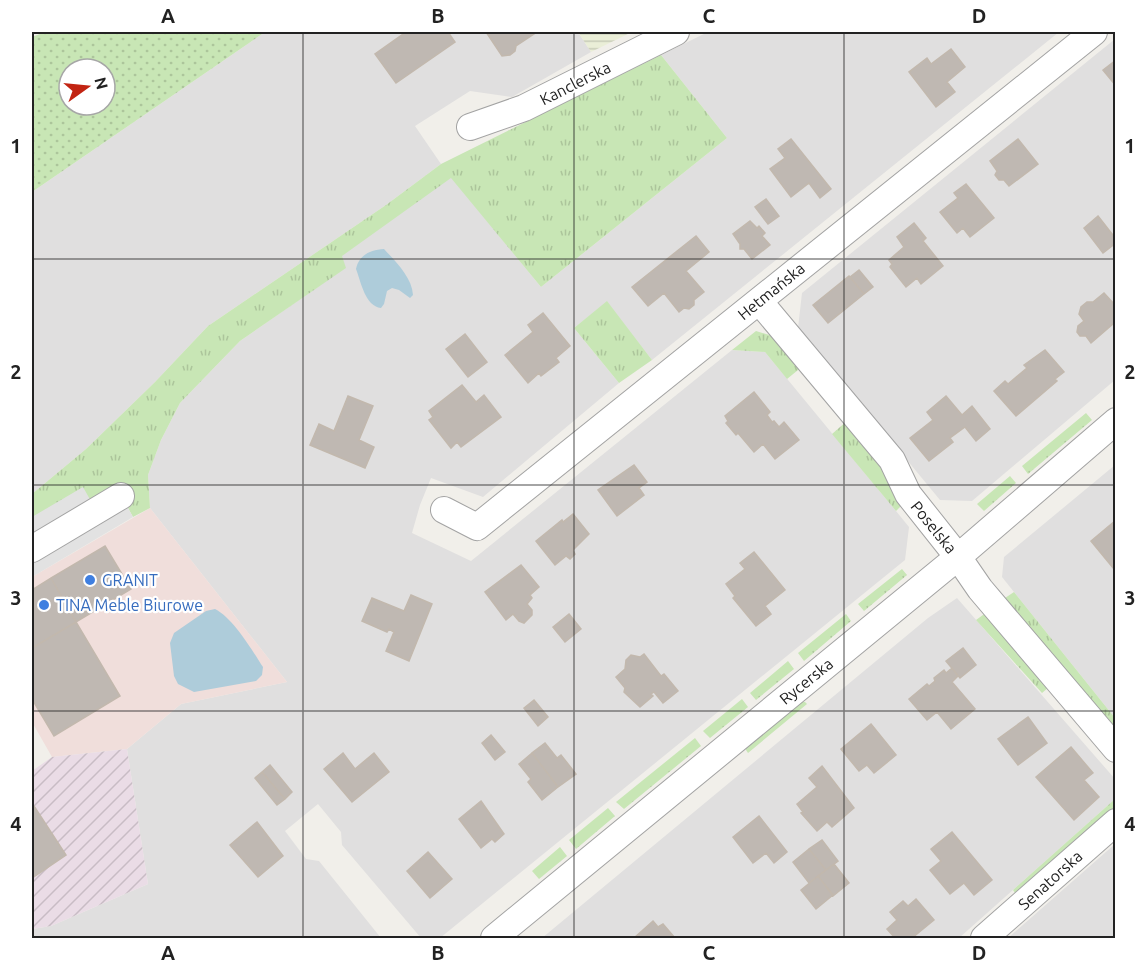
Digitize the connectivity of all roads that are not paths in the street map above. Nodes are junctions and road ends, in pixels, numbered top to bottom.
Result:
1 (676, 32) edge
2 (1094, 32) edge
3 (470, 127) dead end
4 (759, 301) junction
5 (1116, 421) edge
6 (121, 496) dead end
7 (444, 510) dead end
8 (32, 549) edge
9 (958, 557) junction
10 (1116, 748) edge
11 (1116, 822) edge
12 (494, 939) edge
13 (984, 939) edge

1 - 3 street, Kanclerska
2 - 4 street, Hetmańska
4 - 7 street, Hetmańska
4 - 9 street, Poselska
5 - 9 street, Rycerska
6 - 8 street
9 - 10 street, Poselska
9 - 12 street, Rycerska
11 - 13 street, Senatorska

